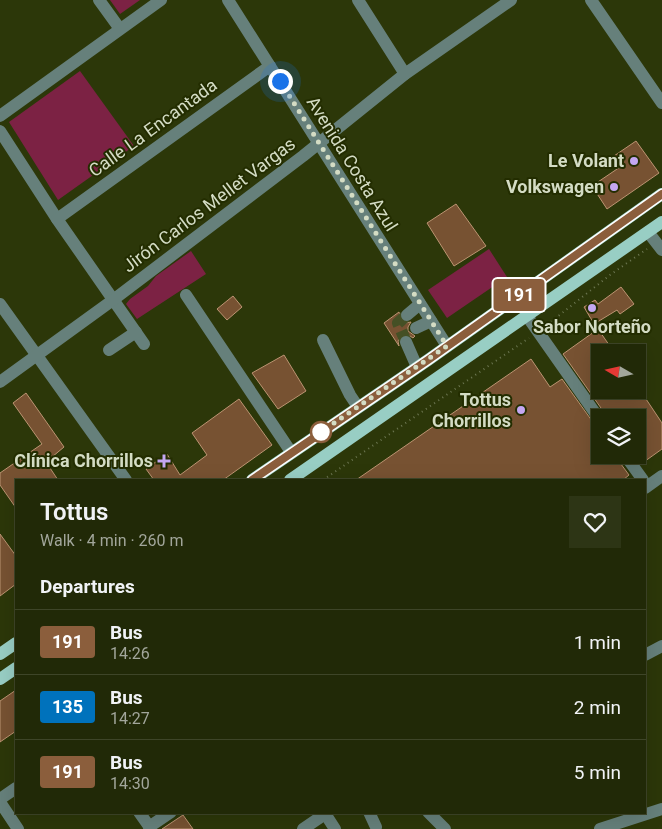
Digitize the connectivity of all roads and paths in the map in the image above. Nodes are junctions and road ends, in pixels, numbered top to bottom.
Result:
1 (99, 0) edge
2 (161, 0) edge
3 (228, 0) edge
4 (358, 0) edge
5 (511, 0) edge
6 (591, 0) edge
7 (120, 29) junction
8 (270, 66) junction
9 (405, 74) junction
10 (662, 103) edge
11 (0, 116) edge
12 (0, 131) edge
13 (319, 144) junction
14 (662, 194) edge
15 (57, 219) junction
16 (662, 222) edge
17 (648, 232) junction
18 (659, 246) edge
19 (186, 296) dead end
20 (113, 300) junction
21 (0, 304) edge
22 (420, 304) junction
23 (407, 315) tunnel mouth
24 (527, 316) junction
25 (430, 321) junction
26 (416, 328) dead end
27 (136, 332) junction
28 (538, 332) junction
29 (323, 340) dead end
30 (406, 342) tunnel mouth
31 (144, 344) dead end
32 (447, 346) junction
33 (109, 350) dead end
34 (35, 356) junction
35 (417, 367) junction
36 (0, 382) edge
37 (358, 408) junction
38 (592, 409) edge
39 (291, 452) junction
40 (631, 464) edge
41 (662, 476) edge
42 (125, 479) edge
43 (253, 479) edge
44 (291, 479) edge
45 (324, 479) edge
46 (642, 479) edge
47 (646, 484) edge
48 (15, 644) edge
49 (662, 646) edge
50 (0, 654) edge
51 (646, 654) edge
52 (15, 669) edge
53 (0, 679) edge
54 (15, 789) edge
55 (0, 801) edge
56 (662, 808) edge
57 (140, 814) edge
58 (168, 814) edge
59 (323, 814) edge
60 (325, 814) edge
61 (370, 814) edge
62 (430, 814) edge
63 (622, 826) edge
64 (150, 828) edge
65 (376, 828) dead end
66 (18, 829) edge
67 (303, 829) edge
68 (335, 829) edge
69 (446, 829) edge
70 (600, 829) edge

1 - 7 street
2 - 7 street
3 - 8 street, Avenida Costa Azul
4 - 9 street
5 - 9 street, Jirón Carlos Mellet Vargas
6 - 10 street
7 - 11 street
8 - 13 street, Avenida Costa Azul
8 - 15 street, Calle La Encantada
9 - 13 street, Jirón Carlos Mellet Vargas
12 - 15 street
13 - 20 street, Jirón Carlos Mellet Vargas
13 - 22 street, Avenida Costa Azul
14 - 32 main road
15 - 20 street
16 - 17 main road
17 - 18 street
17 - 24 main road
18 - 28 path
19 - 39 street
20 - 27 street
20 - 34 street, Jirón Carlos Mellet Vargas
21 - 34 street
22 - 23 street
22 - 25 street, Avenida Costa Azul
24 - 28 street
24 - 44 main road
25 - 26 street
25 - 32 street, Avenida Costa Azul
27 - 31 street
27 - 33 street
28 - 38 street
28 - 45 path
29 - 37 street
30 - 35 street
32 - 35 main road
34 - 36 street, Jirón Carlos Mellet Vargas
34 - 42 street
35 - 37 main road
37 - 39 main road
39 - 43 main road
40 - 46 street
41 - 47 street
48 - 50 main road
49 - 51 street
52 - 53 main road
54 - 55 street
55 - 66 street
56 - 63 street
57 - 64 street
58 - 64 street
59 - 67 street
60 - 68 street
61 - 65 street
62 - 69 street
63 - 70 street

